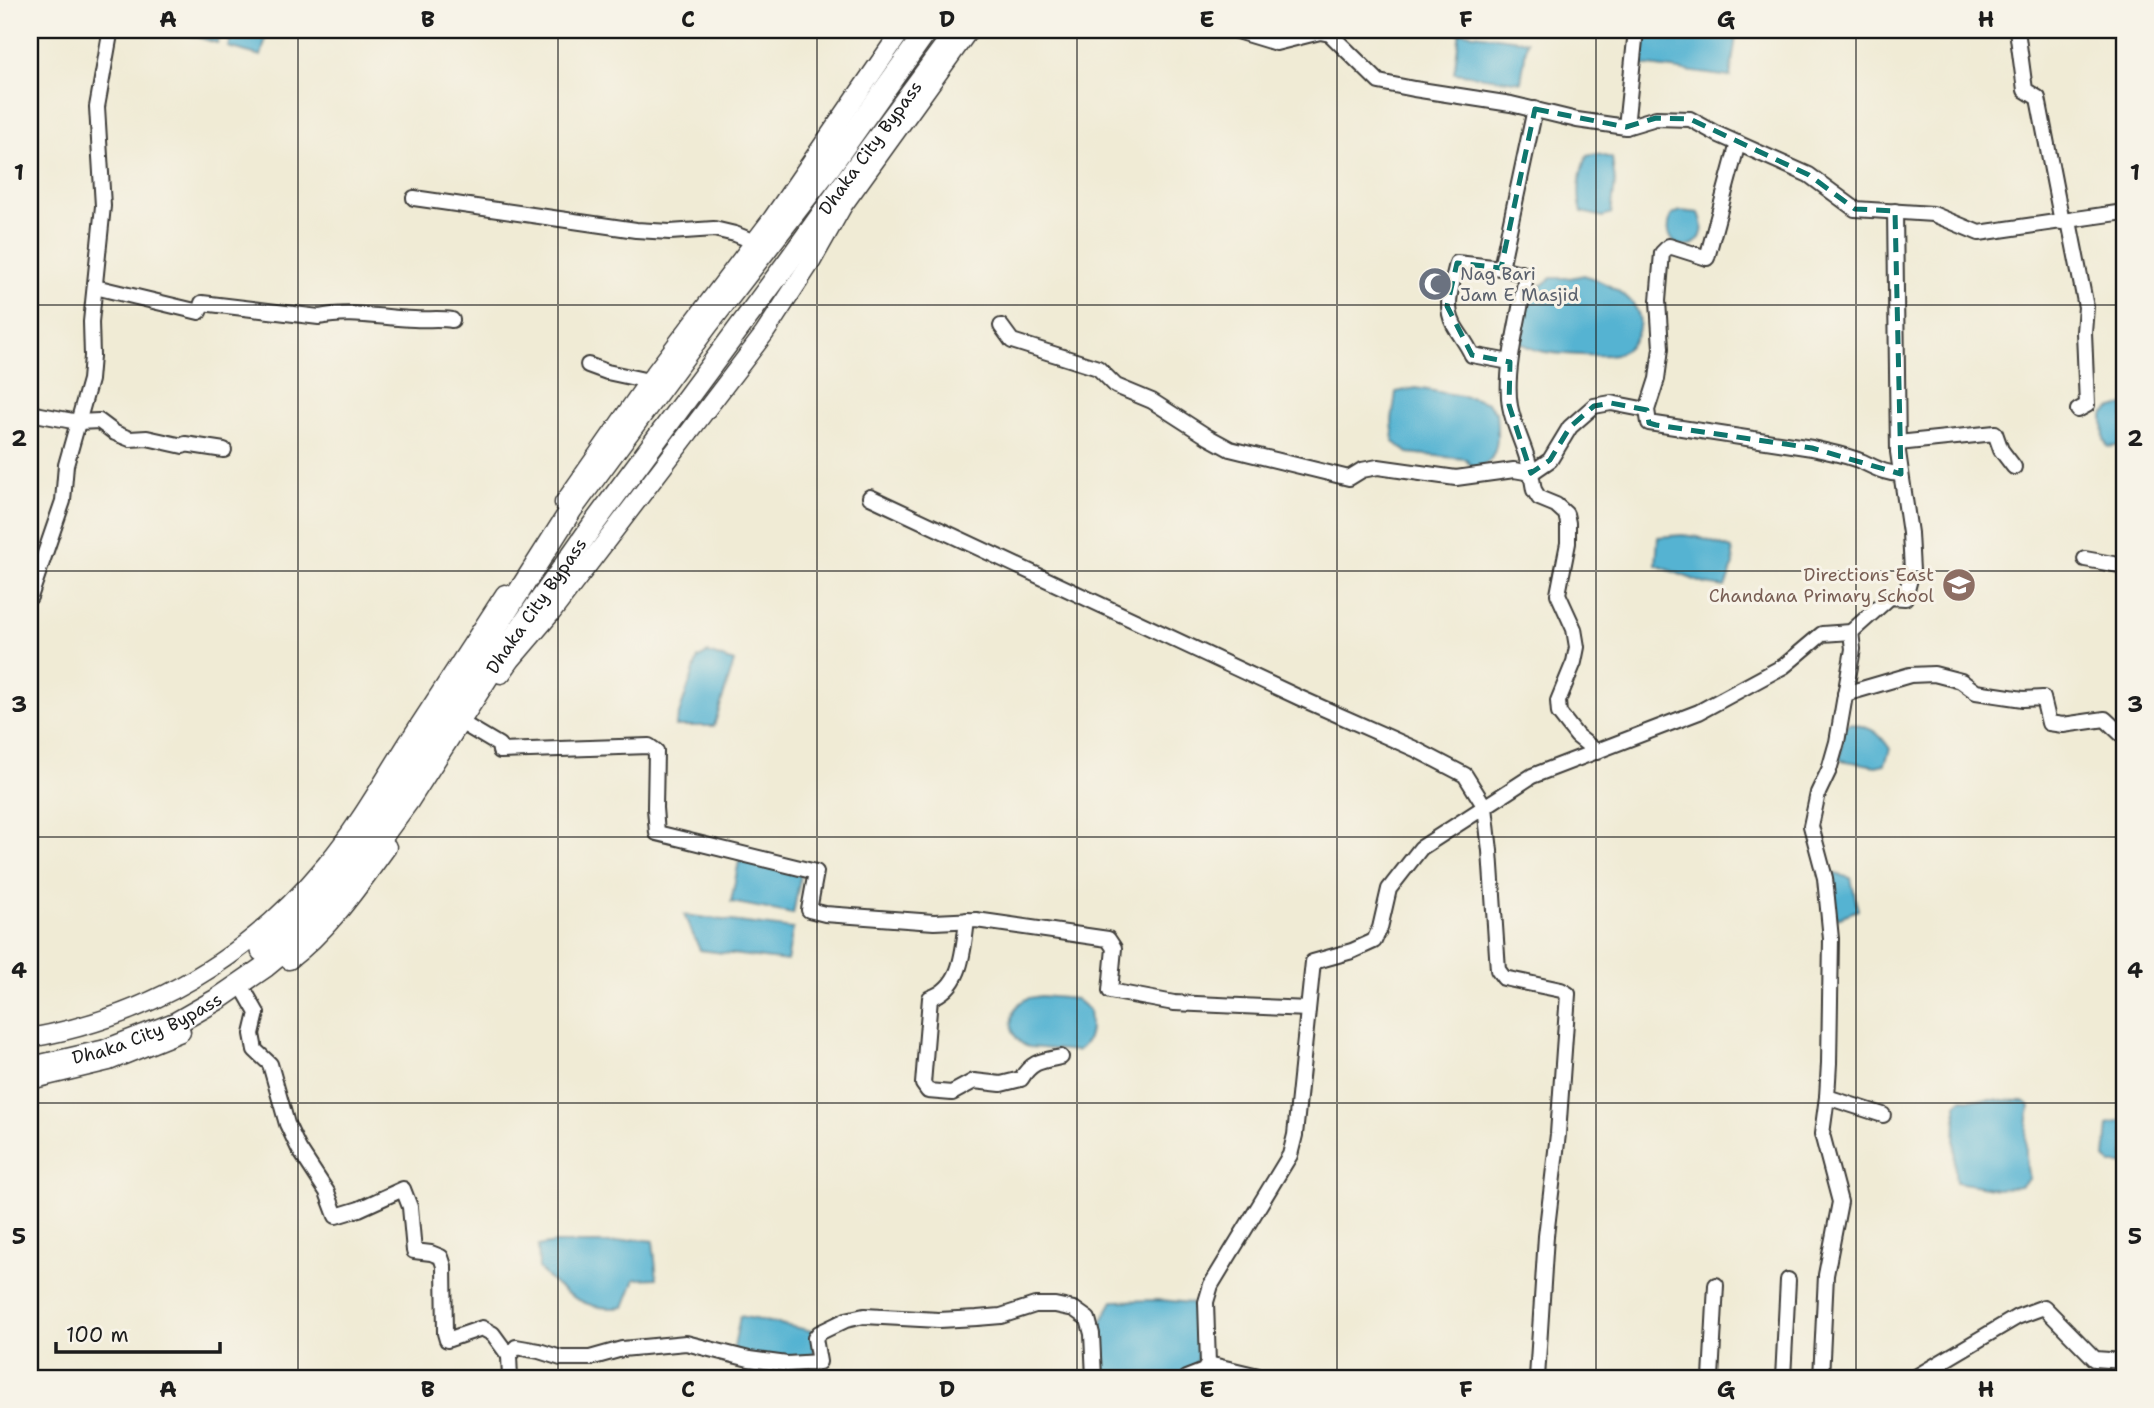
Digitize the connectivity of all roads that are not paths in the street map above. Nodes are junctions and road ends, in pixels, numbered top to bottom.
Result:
1 (109, 30) edge
2 (902, 30) edge
3 (927, 30) edge
4 (957, 30) edge
5 (969, 30) edge
6 (1233, 30) edge
7 (1636, 30) edge
8 (2017, 30) edge
9 (1535, 109) junction
10 (1626, 127) junction
11 (1738, 143) junction
12 (414, 198) dead end
13 (1895, 211) junction
14 (2124, 212) edge
15 (2066, 222) junction
16 (755, 242) junction
17 (1501, 268) junction
18 (94, 287) junction
19 (452, 320) dead end
20 (1001, 326) dead end
21 (1510, 362) junction
22 (588, 365) dead end
23 (649, 381) junction
24 (1647, 410) junction
25 (2078, 410) dead end
26 (30, 413) edge
27 (78, 422) junction
28 (1898, 443) junction
29 (224, 450) dead end
30 (2014, 467) dead end
31 (1531, 473) junction
32 (1901, 474) junction
33 (870, 496) dead end
34 (2085, 559) dead end
35 (2124, 566) edge
36 (30, 597) edge
37 (1851, 632) junction
38 (1844, 694) junction
39 (467, 726) junction
40 (2124, 734) edge
41 (1597, 752) junction
42 (1485, 807) junction
43 (967, 920) junction
44 (245, 992) junction
45 (1308, 1009) junction
46 (30, 1038) edge
47 (30, 1054) edge
48 (1061, 1057) dead end
49 (30, 1068) edge
50 (30, 1080) edge
51 (1828, 1097) junction
52 (1883, 1115) dead end
53 (1788, 1280) dead end
54 (1716, 1285) dead end
55 (509, 1356) junction
56 (2124, 1361) edge
57 (1208, 1364) junction
58 (510, 1378) edge
59 (1094, 1378) edge
60 (1186, 1378) edge
61 (1267, 1378) edge
62 (1537, 1378) edge
63 (1711, 1378) edge
64 (1783, 1378) edge
65 (1822, 1378) edge
66 (1914, 1378) edge

1 - 18 street
2 - 16 main road
3 - 47 highway, Dhaka City Bypass
4 - 49 highway, Dhaka City Bypass
5 - 39 main road
6 - 9 street
7 - 10 street
8 - 15 street
9 - 10 street
9 - 17 street
10 - 11 street
11 - 13 street
11 - 24 street
12 - 16 street
13 - 15 street
13 - 28 street
14 - 15 street
15 - 25 street
16 - 23 main road
17 - 21 street
17 - 21 street
18 - 19 street
18 - 27 street
20 - 31 street
21 - 31 street
22 - 23 street
23 - 46 main road
24 - 31 street
24 - 32 street
26 - 27 street
27 - 29 street
27 - 36 street
28 - 30 street
28 - 32 street
31 - 41 street
32 - 37 street
33 - 42 street
34 - 35 street
37 - 38 street
37 - 41 street
38 - 40 street
38 - 51 street
39 - 43 street
39 - 44 main road
41 - 42 street
42 - 45 street
42 - 62 street
43 - 45 street
43 - 48 street
44 - 50 main road
44 - 55 street
45 - 57 street
51 - 52 street
51 - 65 street
53 - 64 street
54 - 63 street
55 - 58 street
55 - 59 street
56 - 66 street
57 - 60 street
57 - 61 street

